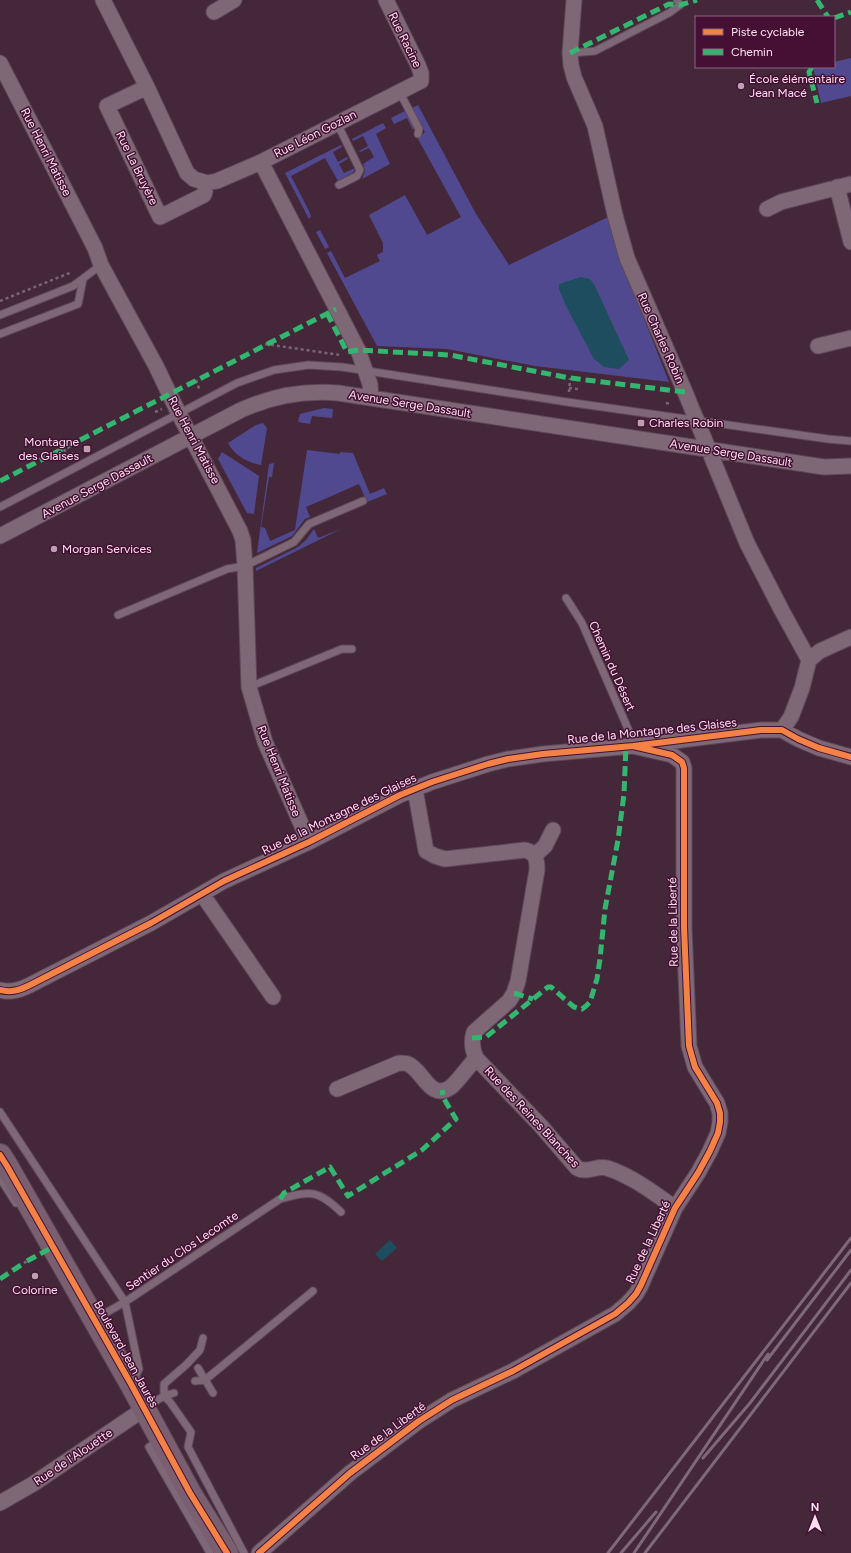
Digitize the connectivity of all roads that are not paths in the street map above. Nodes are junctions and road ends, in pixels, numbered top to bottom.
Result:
1 (103, 0) edge
2 (234, 0) edge
3 (386, 0) edge
4 (574, 0) edge
5 (677, 0) edge
6 (214, 12) dead end
7 (570, 53) junction
8 (0, 63) edge
9 (421, 81) joint
10 (147, 87) junction
11 (399, 91) junction
12 (337, 123) junction
13 (418, 134) dead end
14 (261, 162) junction
15 (207, 183) junction
16 (339, 185) dead end
17 (844, 185) edge
18 (767, 209) dead end
19 (851, 242) edge
20 (101, 265) junction
21 (83, 279) junction
22 (0, 315) edge
23 (0, 334) edge
24 (851, 338) edge
25 (818, 346) dead end
26 (365, 370) junction
27 (371, 398) junction
28 (179, 414) junction
29 (697, 421) junction
30 (192, 436) junction
31 (851, 440) edge
32 (709, 450) junction
33 (851, 466) edge
34 (363, 501) dead end
35 (0, 507) edge
36 (0, 536) edge
37 (245, 566) junction
38 (566, 598) dead end
39 (118, 615) dead end
40 (851, 638) edge
41 (352, 649) dead end
42 (809, 660) junction
43 (249, 687) junction
44 (782, 730) junction
45 (633, 746) junction
46 (851, 757) edge
47 (415, 789) junction
48 (554, 830) dead end
49 (309, 842) junction
50 (535, 855) junction
51 (202, 894) junction
52 (0, 990) edge
53 (273, 997) dead end
54 (476, 1058) junction
55 (336, 1089) dead end
56 (0, 1112) edge
57 (2, 1161) edge
58 (675, 1208) junction
59 (21, 1211) dead end
60 (341, 1212) dead end
61 (42, 1245) dead end
62 (46, 1251) dead end
63 (313, 1291) dead end
64 (125, 1302) junction
65 (94, 1319) junction
66 (203, 1338) dead end
67 (198, 1368) dead end
68 (205, 1380) junction
69 (195, 1381) dead end
70 (131, 1384) junction
71 (213, 1392) dead end
72 (174, 1393) dead end
73 (164, 1396) junction
74 (144, 1409) junction
75 (160, 1438) junction
76 (0, 1503) edge
77 (210, 1553) edge
78 (226, 1553) edge
79 (244, 1553) edge
80 (259, 1553) edge

1 - 10 street
2 - 6 street
3 - 9 street, Rue Racine
4 - 7 street, Rue Charles Robin
5 - 7 lane
7 - 29 street, Rue Charles Robin
8 - 20 street, Rue Henri Matisse
9 - 11 street, Rue Léon Gozlan
10 - 15 street
10 - 15 street, Rue La Bruyère
11 - 12 street, Rue Léon Gozlan
11 - 13 lane
12 - 14 street, Rue Léon Gozlan
12 - 16 lane
14 - 15 street, Rue Léon Gozlan
14 - 26 street
17 - 18 street
17 - 19 street
20 - 21 lane
20 - 28 street, Rue Henri Matisse
21 - 22 lane
21 - 23 lane
24 - 25 street
26 - 27 street
26 - 28 lane
26 - 29 lane
27 - 30 street, Avenue Serge Dassault
27 - 32 street, Avenue Serge Dassault
28 - 30 street, Rue Henri Matisse
28 - 35 lane
29 - 31 lane
29 - 32 street, Rue Charles Robin
30 - 36 street, Avenue Serge Dassault
30 - 37 street, Rue Henri Matisse
32 - 33 street, Avenue Serge Dassault
32 - 42 street, Rue Charles Robin
34 - 37 lane
37 - 39 lane
37 - 43 street, Rue Henri Matisse
38 - 45 lane, Chemin du Désert
40 - 42 street
41 - 43 lane
42 - 44 street
43 - 49 street, Rue Henri Matisse
44 - 45 street, Rue de la Montagne des Glaises
44 - 46 street, Rue de la Montagne des Glaises
45 - 47 street, Rue de la Montagne des Glaises
45 - 58 street, Rue de la Liberté
47 - 49 street, Rue de la Montagne des Glaises
47 - 50 street
48 - 50 street
49 - 51 street, Rue de la Montagne des Glaises
50 - 54 street
51 - 52 street, Rue de la Montagne des Glaises
51 - 53 street
54 - 55 street
54 - 58 street, Rue des Reines Blanches
56 - 64 lane
57 - 59 lane
57 - 65 main road, Boulevard Jean Jaurès
58 - 80 street, Rue de la Liberté
60 - 64 lane, Sentier du Clos Lecomte
61 - 62 lane
63 - 68 lane
64 - 65 lane, Sentier du Clos Lecomte
64 - 70 lane
65 - 70 main road, Boulevard Jean Jaurès
66 - 73 lane
67 - 68 lane
68 - 69 lane
68 - 71 lane
70 - 74 main road, Boulevard Jean Jaurès
72 - 73 lane
73 - 74 lane
73 - 79 lane
74 - 75 main road, Boulevard Jean Jaurès
74 - 76 street, Rue de l'Alouette
75 - 77 lane
75 - 78 main road, Boulevard Jean Jaurès

